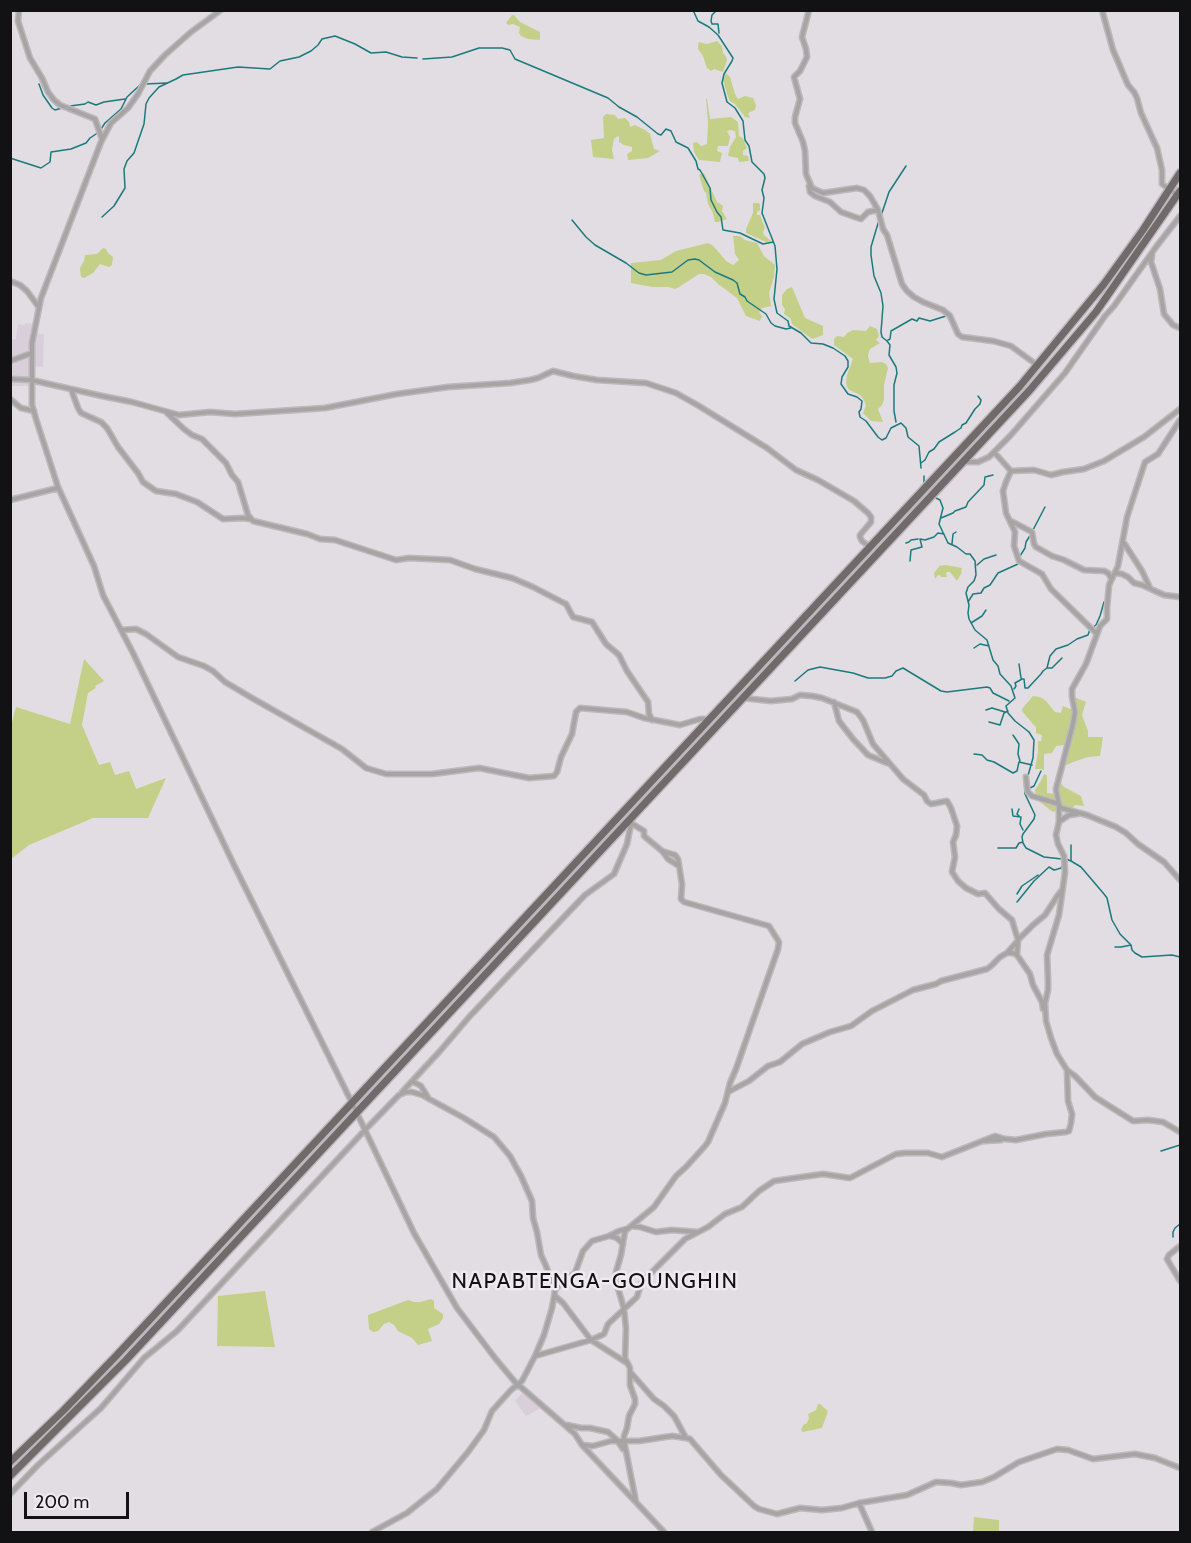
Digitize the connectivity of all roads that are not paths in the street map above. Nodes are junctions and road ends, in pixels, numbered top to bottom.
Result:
1 (19, 10) edge
2 (221, 10) edge
3 (809, 10) edge
4 (1102, 10) edge
5 (102, 140) junction
6 (1180, 173) edge
7 (808, 182) junction
8 (1170, 190) junction
9 (1180, 194) edge
10 (878, 210) junction
11 (1180, 216) edge
12 (1153, 252) junction
13 (10, 281) edge
14 (39, 307) junction
15 (1180, 328) edge
16 (10, 353) edge
17 (32, 353) junction
18 (13, 360) edge
19 (1037, 366) junction
20 (10, 379) edge
21 (31, 380) junction
22 (71, 389) junction
23 (10, 399) edge
24 (1180, 409) edge
25 (34, 411) junction
26 (167, 412) junction
27 (1180, 420) edge
28 (994, 452) junction
29 (964, 462) junction
30 (1011, 471) junction
31 (58, 488) junction
32 (10, 500) edge
33 (251, 519) junction
34 (1009, 519) junction
35 (1123, 541) junction
36 (870, 547) junction
37 (1115, 573) junction
38 (1111, 579) junction
39 (1150, 589) junction
40 (1180, 597) edge
41 (121, 630) junction
42 (1097, 635) junction
43 (743, 698) junction
44 (834, 702) junction
45 (709, 719) junction
46 (652, 720) junction
47 (890, 765) junction
48 (1026, 777) dead end
49 (1059, 805) junction
50 (1079, 813) junction
51 (631, 820) junction
52 (1059, 822) junction
53 (1180, 880) edge
54 (1063, 890) junction
55 (1018, 940) junction
56 (1007, 954) junction
57 (1017, 956) junction
58 (1046, 1020) junction
59 (1067, 1070) junction
60 (412, 1081) junction
61 (728, 1092) junction
62 (399, 1095) junction
63 (429, 1099) junction
64 (352, 1102) junction
65 (356, 1111) junction
66 (365, 1130) junction
67 (1180, 1132) edge
68 (631, 1226) junction
69 (626, 1229) junction
70 (698, 1232) junction
71 (609, 1236) junction
72 (623, 1244) junction
73 (1180, 1246) edge
74 (1180, 1281) edge
75 (554, 1293) junction
76 (624, 1309) junction
77 (591, 1340) junction
78 (535, 1356) junction
79 (627, 1363) junction
80 (630, 1372) junction
81 (518, 1384) junction
82 (565, 1424) junction
83 (686, 1438) junction
84 (617, 1440) junction
85 (624, 1440) junction
86 (582, 1445) junction
87 (625, 1452) junction
88 (10, 1462) edge
89 (1180, 1468) edge
90 (10, 1476) edge
91 (10, 1494) edge
92 (636, 1503) junction
93 (860, 1503) junction
94 (372, 1533) edge
95 (664, 1533) edge
96 (872, 1533) edge

1 - 5 street
2 - 5 street
3 - 7 street
4 - 8 street
5 - 14 street
6 - 8 highway
7 - 10 street
7 - 10 street
8 - 9 street
8 - 19 highway
9 - 29 highway
10 - 19 street
11 - 12 street
12 - 15 street
12 - 28 street
13 - 14 street
14 - 17 street
16 - 18 street
17 - 18 street
17 - 21 street
19 - 36 highway
20 - 21 street
21 - 22 street
21 - 25 street
22 - 26 street
22 - 33 street
23 - 25 street
24 - 30 street
25 - 31 street
26 - 33 street
26 - 36 street
27 - 35 street
28 - 29 street
28 - 30 street
29 - 43 highway
30 - 34 street
31 - 32 street
31 - 41 street
33 - 46 street
34 - 38 street
34 - 42 street
35 - 37 street
35 - 39 street
36 - 45 highway
37 - 38 street
37 - 39 street
38 - 42 street
39 - 40 street
41 - 46 street
41 - 64 street
42 - 49 street
43 - 44 street
43 - 51 highway
44 - 47 street
44 - 47 street
45 - 46 street
45 - 64 highway
47 - 55 street
48 - 49 street
49 - 50 street
49 - 52 street
50 - 52 street
50 - 53 street
51 - 60 street
51 - 61 street
51 - 65 highway
52 - 54 street
54 - 55 street
54 - 58 street
55 - 56 street
55 - 57 street
56 - 57 street
56 - 61 street
57 - 58 street
58 - 59 street
59 - 67 street
59 - 70 street
60 - 62 street
60 - 63 street
61 - 68 street
62 - 63 street
62 - 66 street
63 - 75 street
64 - 65 street
64 - 88 highway
65 - 66 street
65 - 90 highway
66 - 81 street
66 - 91 street
68 - 69 street
68 - 70 street
69 - 71 street
69 - 72 street
70 - 76 street
71 - 72 street
71 - 75 street
72 - 76 street
73 - 74 street
75 - 77 street
75 - 78 street
76 - 77 street
76 - 79 street
77 - 78 street
77 - 79 street
78 - 81 street
79 - 80 street
80 - 83 street
80 - 85 street
81 - 82 street
81 - 94 street
82 - 84 street
82 - 86 street
83 - 85 street
83 - 93 street
84 - 85 street
84 - 86 street
84 - 87 street
85 - 87 street
86 - 92 street
87 - 92 street
89 - 93 street
92 - 95 street
93 - 96 street

